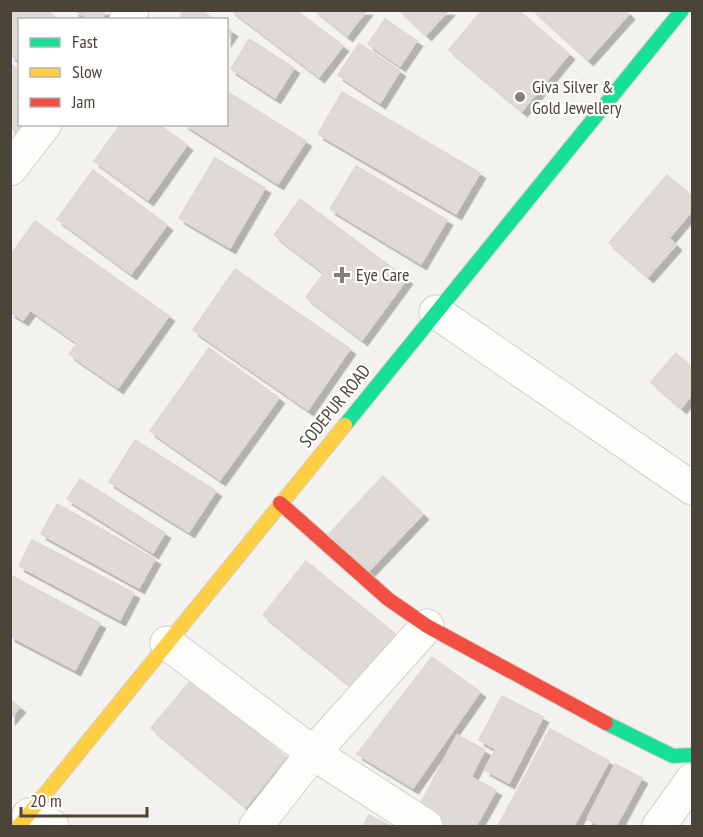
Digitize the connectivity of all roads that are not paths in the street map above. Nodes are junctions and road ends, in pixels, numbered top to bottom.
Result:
1 (682, 10) edge
2 (43, 126) edge
3 (15, 155) edge
4 (435, 312) junction
5 (693, 488) edge
6 (280, 503) junction
7 (427, 626) junction
8 (167, 643) junction
9 (313, 753) junction
10 (693, 755) edge
11 (693, 780) edge
12 (34, 823) edge
13 (255, 826) edge
14 (426, 826) edge
15 (659, 826) edge

1 - 4 main road, SODEPUR ROAD
2 - 3 street
4 - 5 street
4 - 6 main road, SODEPUR ROAD
6 - 7 main road
6 - 8 main road, SODEPUR ROAD
7 - 9 street
7 - 10 main road
8 - 9 street
8 - 12 main road, SODEPUR ROAD
9 - 13 street
9 - 14 street
11 - 15 street

